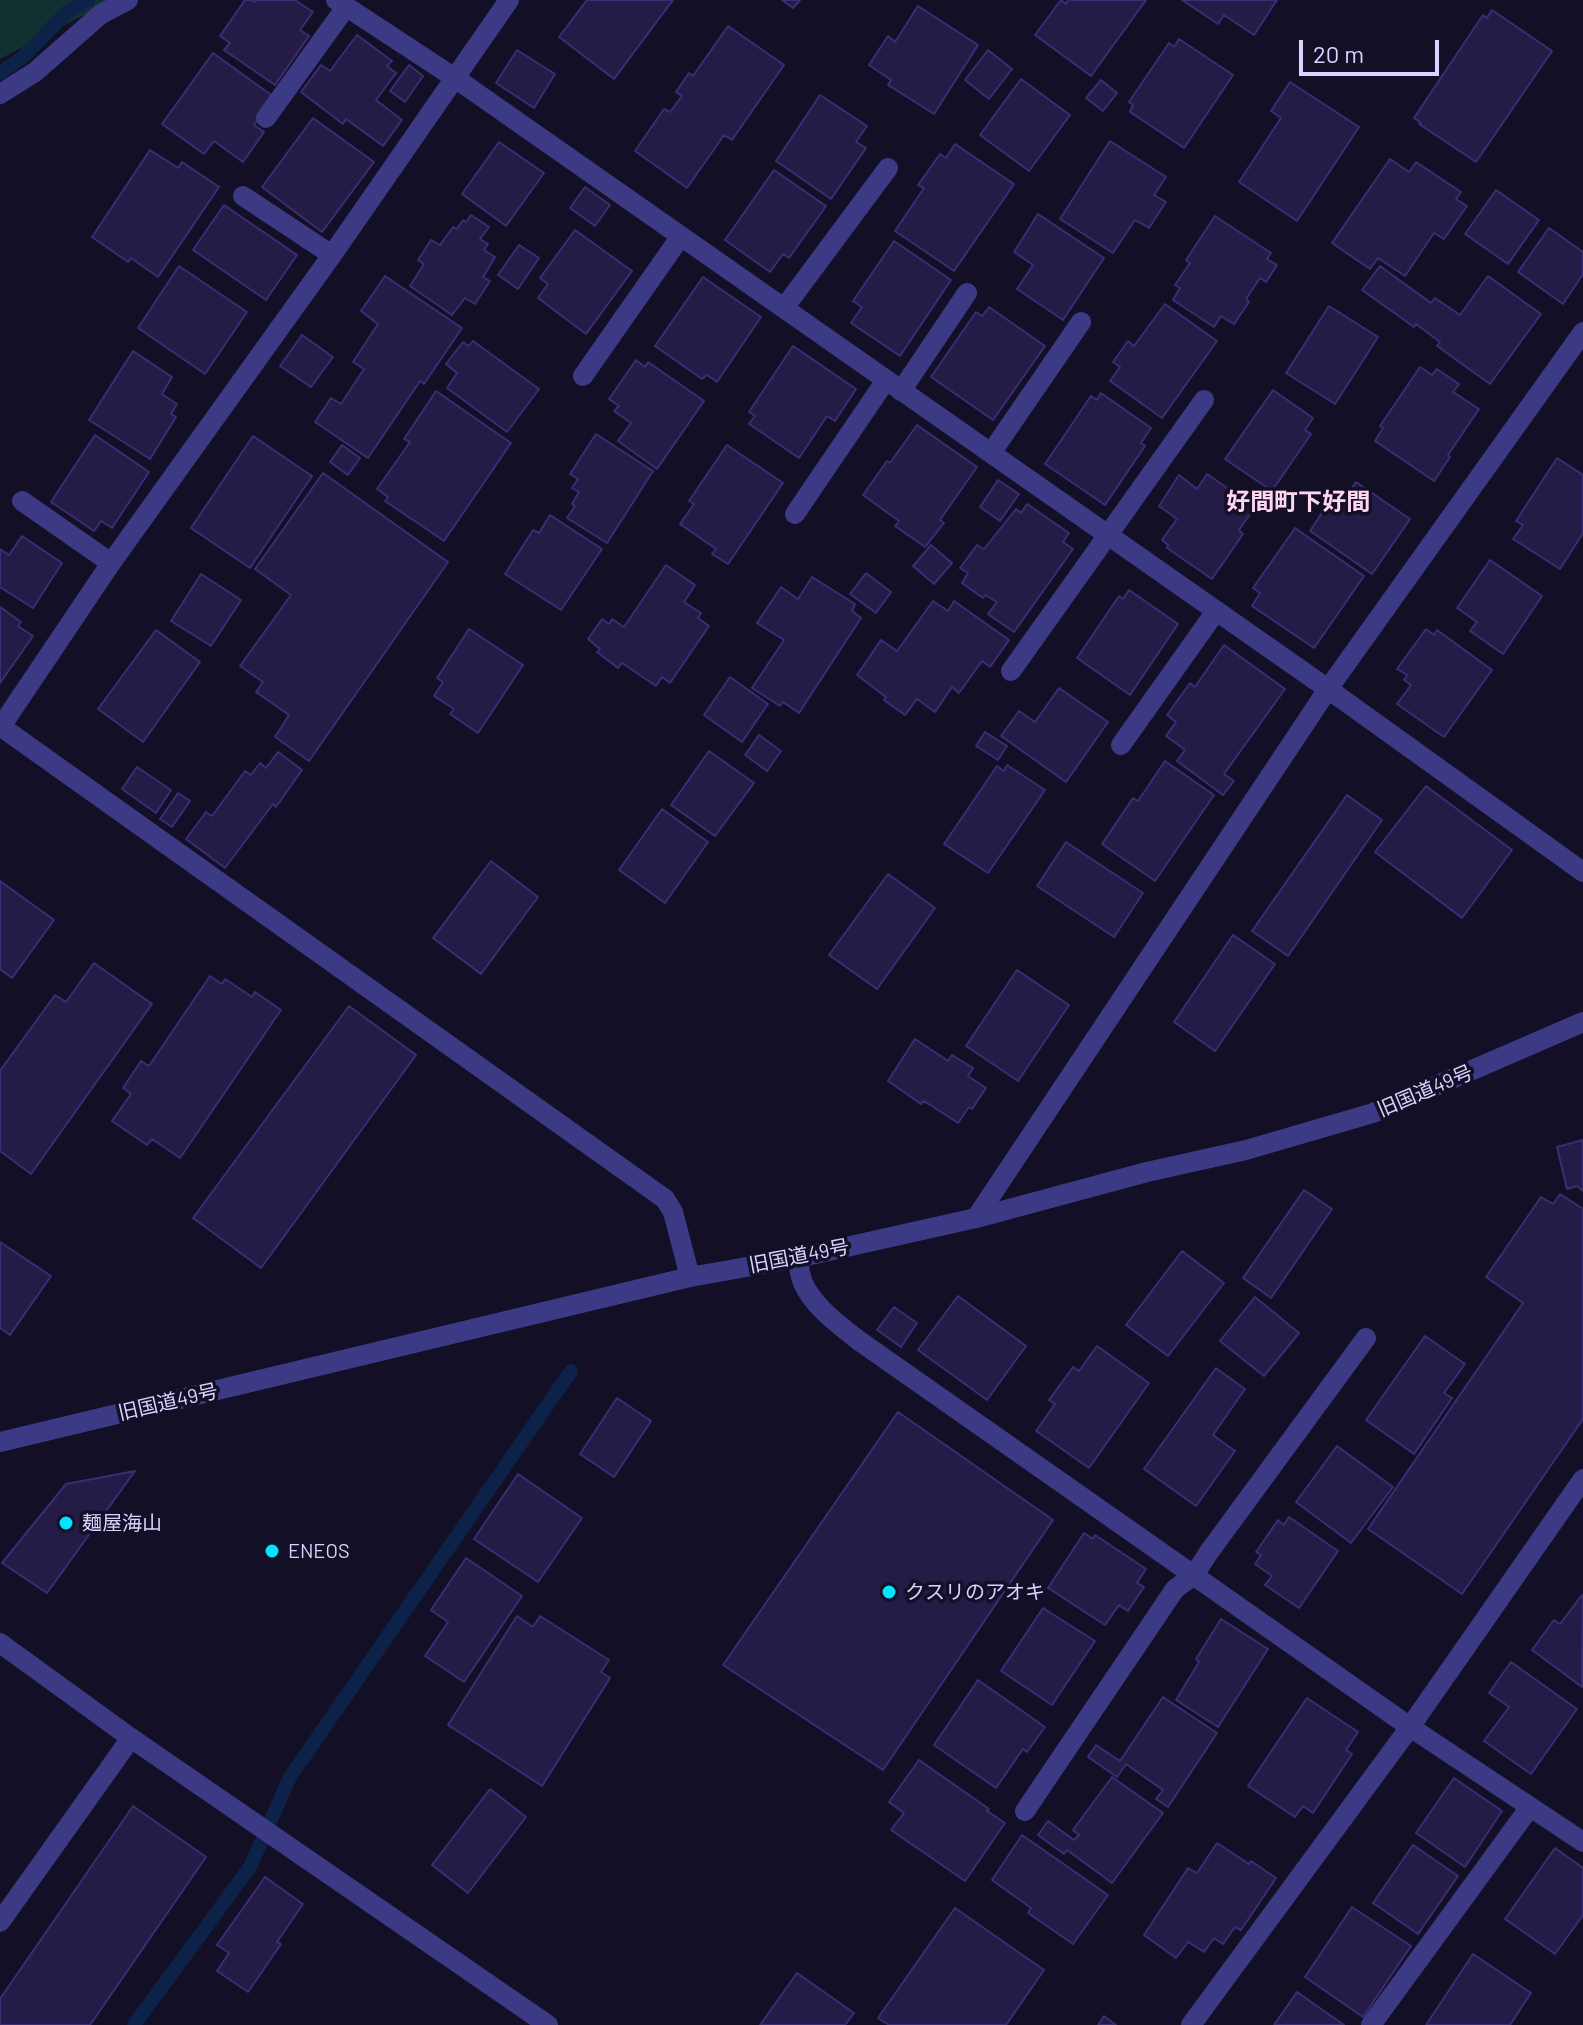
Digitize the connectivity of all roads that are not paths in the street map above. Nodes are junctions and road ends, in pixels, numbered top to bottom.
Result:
1 (128, 0) edge
2 (509, 0) edge
3 (341, 4) edge
4 (455, 78) junction
5 (0, 94) edge
6 (266, 118) dead end
7 (888, 168) dead end
8 (243, 196) dead end
9 (681, 236) junction
10 (332, 255) junction
11 (967, 293) dead end
12 (784, 308) junction
13 (1081, 322) dead end
14 (1583, 332) edge
15 (583, 376) dead end
16 (894, 385) junction
17 (1204, 400) dead end
18 (991, 453) junction
19 (22, 501) dead end
20 (795, 514) dead end
21 (1108, 535) junction
22 (111, 563) junction
23 (1216, 611) junction
24 (1011, 671) dead end
25 (1328, 689) junction
26 (0, 727) edge
27 (1121, 745) dead end
28 (1583, 872) edge
29 (1583, 1022) edge
30 (976, 1218) junction
31 (797, 1258) junction
32 (690, 1277) junction
33 (1366, 1338) dead end
34 (0, 1442) edge
35 (1583, 1479) edge
36 (1194, 1575) junction
37 (0, 1643) edge
38 (1410, 1727) junction
39 (131, 1738) junction
40 (1530, 1807) junction
41 (1025, 1811) dead end
42 (1583, 1842) edge
43 (0, 1922) edge
44 (548, 2025) edge
45 (1191, 2025) edge
46 (1371, 2025) edge

1 - 5 street
2 - 4 street
3 - 4 street
3 - 6 street
4 - 9 street
4 - 10 street
7 - 12 street
8 - 10 street
9 - 12 street
9 - 15 street
10 - 22 street
11 - 16 street
12 - 16 street
13 - 18 street
14 - 25 street
16 - 18 street
16 - 20 street
17 - 21 street
18 - 21 street
19 - 22 street
21 - 23 street
21 - 24 street
22 - 26 street
23 - 25 street
23 - 27 street
25 - 28 street
25 - 30 street
26 - 32 street
29 - 30 street, 旧国道49号
30 - 31 street, 旧国道49号
31 - 32 street, 旧国道49号
31 - 36 street
32 - 34 street, 旧国道49号
33 - 36 street
35 - 38 street
36 - 38 street
36 - 41 street
37 - 39 street
38 - 40 street
38 - 45 street
39 - 43 street
39 - 44 street
40 - 42 street
40 - 46 street

